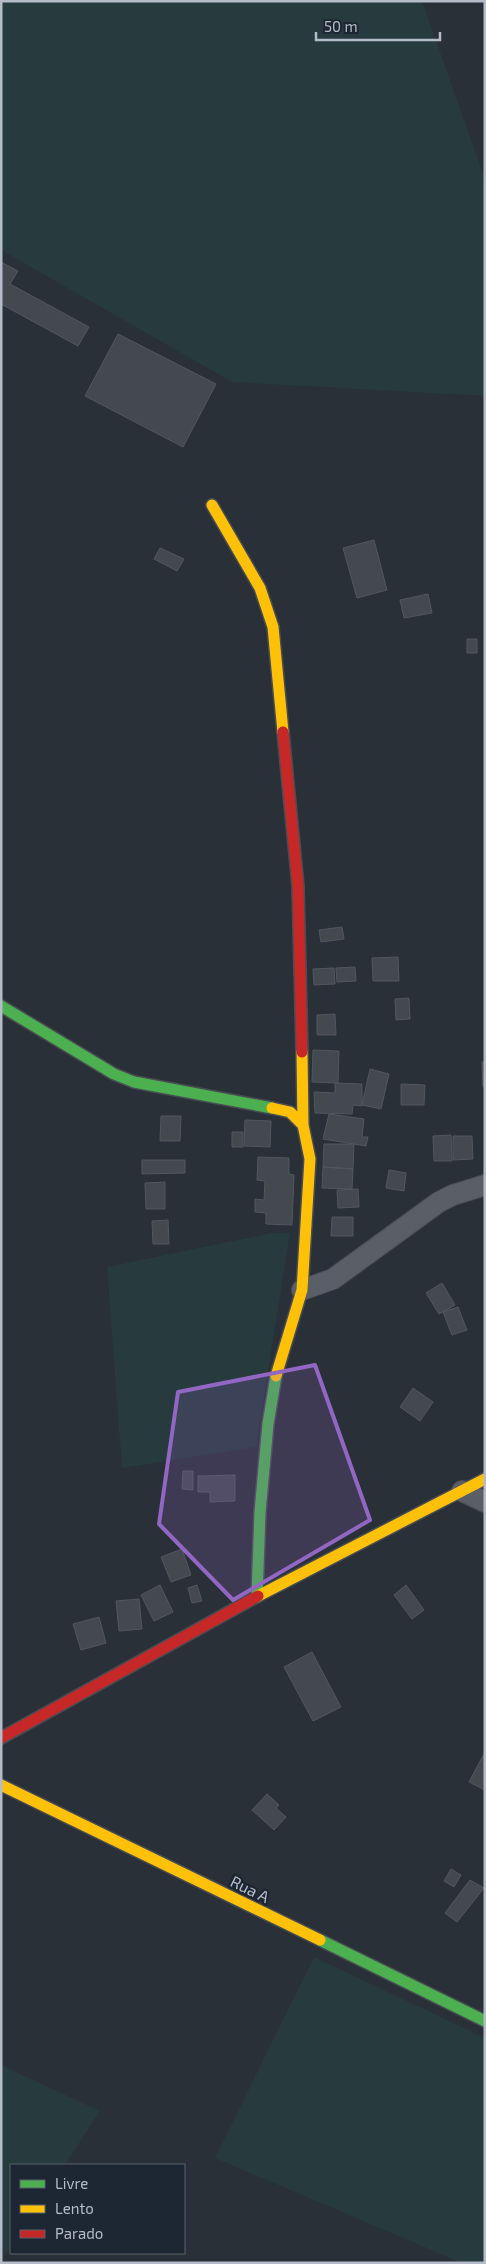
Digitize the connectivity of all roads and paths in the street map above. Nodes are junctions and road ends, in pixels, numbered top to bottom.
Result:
1 (212, 505) dead end
2 (1, 1006) edge
3 (303, 1125) junction
4 (485, 1185) edge
5 (302, 1290) junction
6 (485, 1479) edge
7 (462, 1491) junction
8 (485, 1502) edge
9 (257, 1597) junction
10 (1, 1738) edge
11 (1, 1785) edge
12 (485, 2021) edge

1 - 3 street
2 - 3 street
3 - 5 street
4 - 5 street
5 - 9 street
6 - 7 street
7 - 8 street
7 - 9 street
9 - 10 street
11 - 12 street, Rua A

